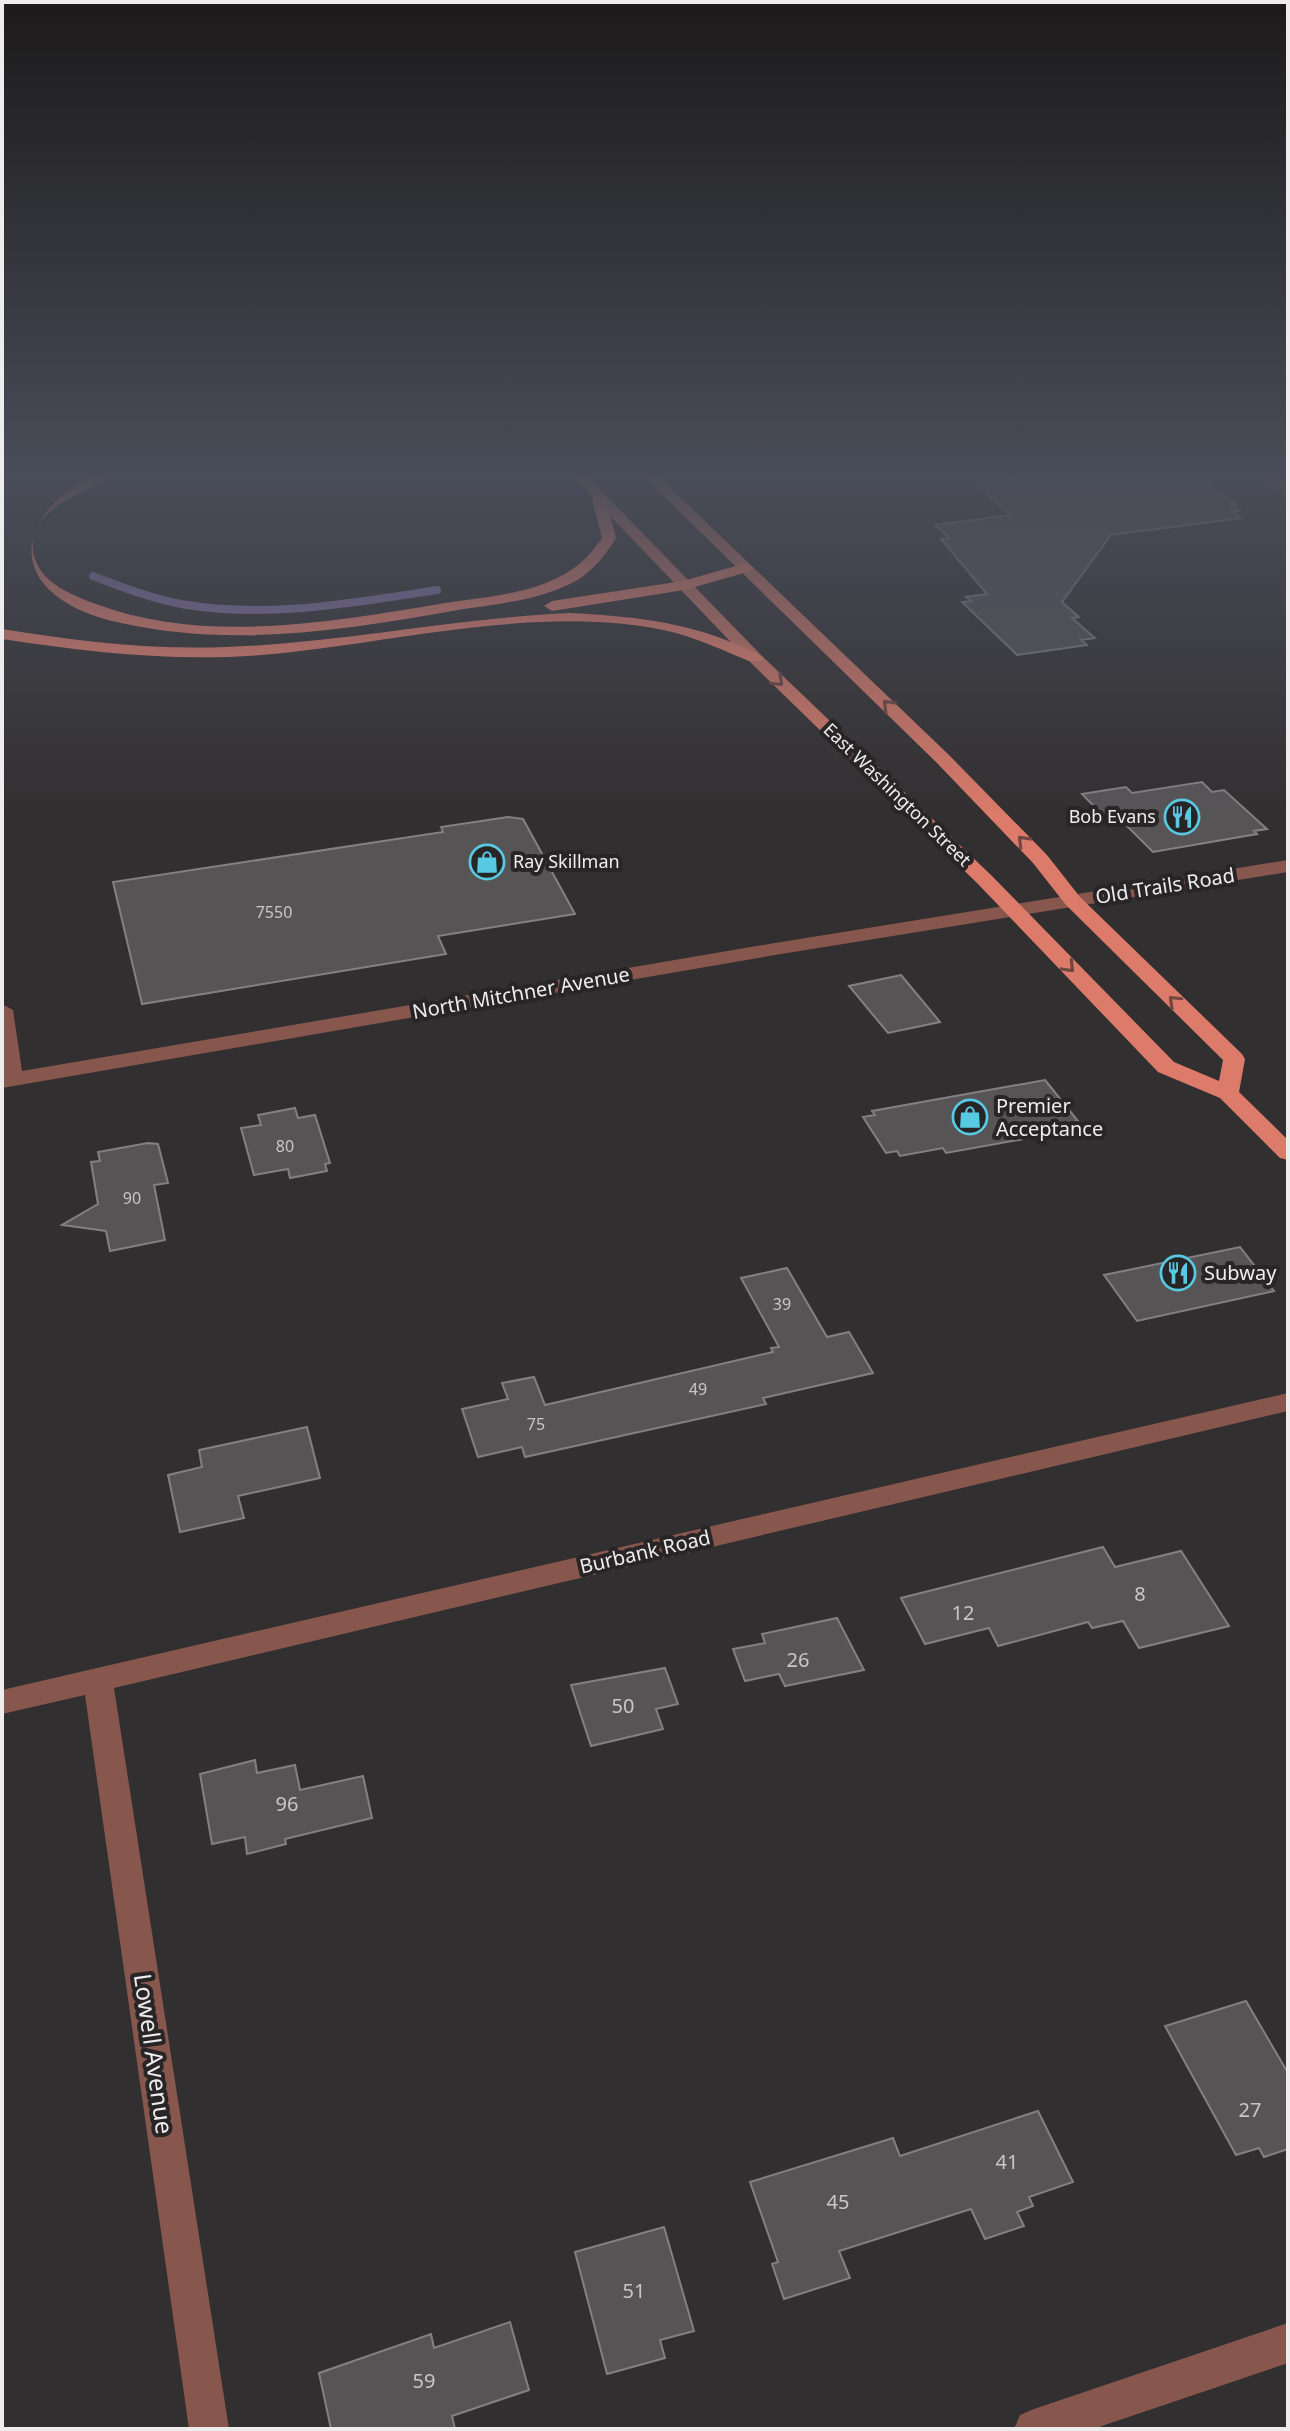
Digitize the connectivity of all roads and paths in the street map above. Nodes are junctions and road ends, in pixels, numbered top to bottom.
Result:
1 (55, 589) edge
2 (541, 589) edge
3 (557, 589) edge
4 (657, 589) edge
5 (688, 589) edge
6 (768, 589) edge
7 (527, 594) junction
8 (2, 634) edge
9 (361, 638) junction
10 (755, 658) junction
11 (1288, 866) edge
12 (1073, 901) junction
13 (1041, 907) joint
14 (1015, 911) junction
15 (2, 1010) edge
16 (7, 1080) edge
17 (1228, 1093) junction
18 (1288, 1153) edge
19 (1288, 1402) edge
20 (98, 1680) junction
21 (2, 1702) edge
22 (1288, 2343) edge
23 (209, 2429) edge
24 (1034, 2429) edge

1 - 7 highway
2 - 7 highway
3 - 7 highway
4 - 9 highway
5 - 10 main road, East Washington Street
12 -> 6 main road
8 - 9 highway
9 - 10 highway
10 -> 14 main road, East Washington Street
11 - 12 street, Old Trails Road
12 - 13 street, Old Trails Road
17 -> 12 main road
13 - 14 street, North Mitchner Avenue
14 - 16 street, North Mitchner Avenue
14 -> 17 main road, East Washington Street
15 - 16 street
17 - 18 main road, East Washington Street
19 - 20 street, Burbank Road
20 - 21 street, Burbank Road
20 - 23 street, Lowell Avenue
22 - 24 street

